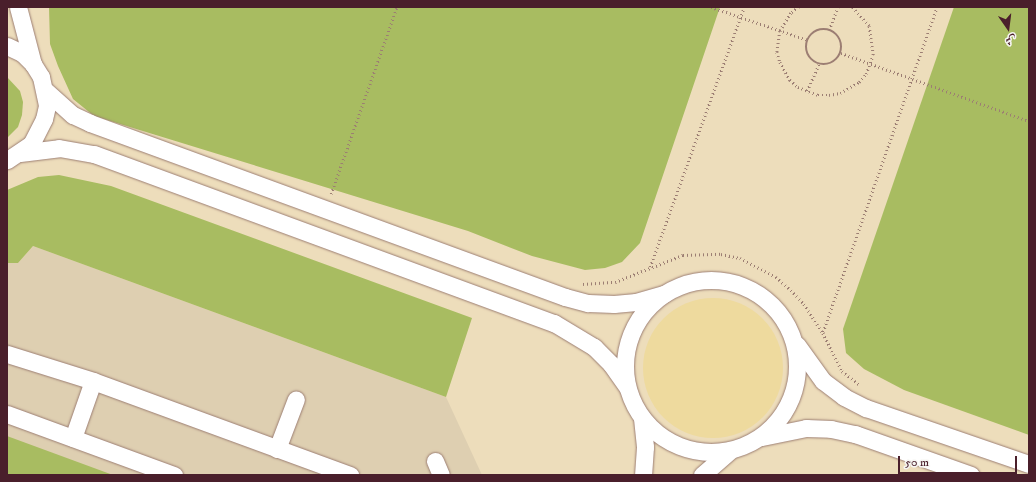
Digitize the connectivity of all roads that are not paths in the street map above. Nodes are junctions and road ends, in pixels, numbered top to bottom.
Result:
1 (18, 7) edge
2 (7, 46) edge
3 (33, 64) junction
4 (46, 91) junction
5 (14, 157) edge
6 (664, 294) junction
7 (793, 340) junction
8 (7, 354) edge
9 (93, 381) junction
10 (627, 387) junction
11 (296, 399) dead end
12 (7, 414) edge
13 (642, 418) junction
14 (73, 438) junction
15 (758, 438) junction
16 (277, 449) junction
17 (730, 450) junction
18 (1029, 464) edge
19 (174, 475) edge
20 (350, 475) edge
21 (643, 475) edge
22 (702, 475) edge
23 (971, 475) edge

1 - 3 street
2 - 3 street
3 - 4 street
4 - 5 street
4 - 6 street
5 - 10 street
6 - 7 street
6 - 10 street
7 - 15 street
7 - 18 street
8 - 9 street
9 - 14 street
9 - 16 street
10 - 13 street
11 - 16 street
12 - 14 street
13 - 17 street
13 - 21 street
14 - 19 street
15 - 17 street
15 - 23 street
16 - 20 street
17 - 22 street

